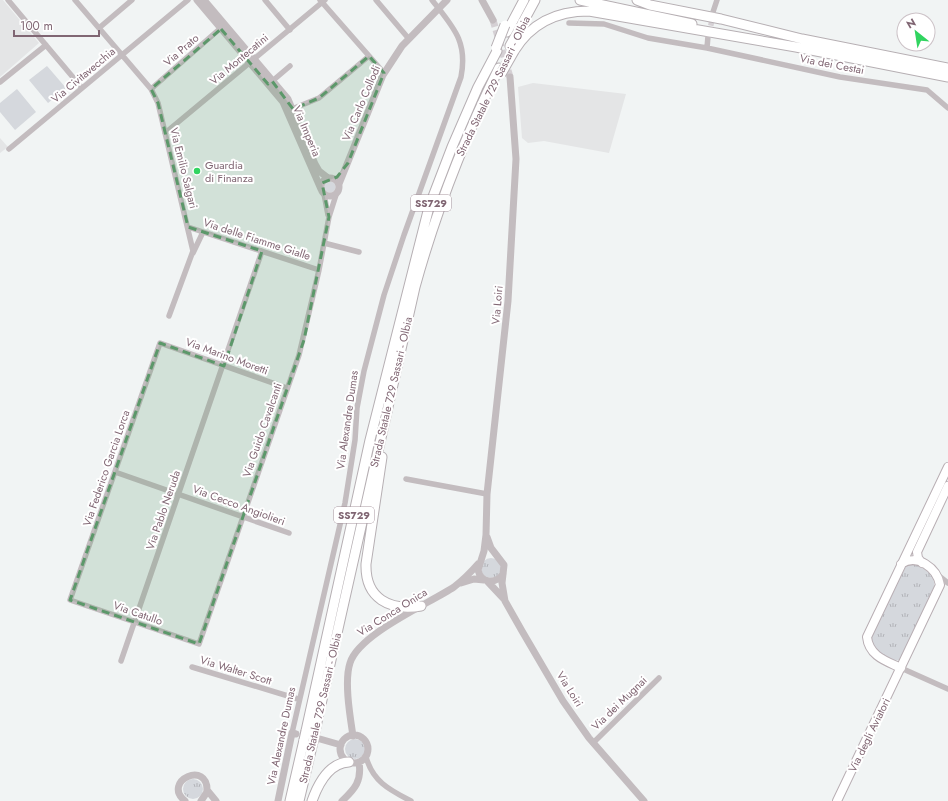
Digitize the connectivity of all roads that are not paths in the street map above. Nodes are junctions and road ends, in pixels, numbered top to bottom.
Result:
1 (8, 0) edge
2 (75, 0) edge
3 (132, 0) edge
4 (188, 0) edge
5 (197, 0) edge
6 (204, 0) edge
7 (265, 0) edge
8 (376, 0) edge
9 (432, 0) edge
10 (447, 0) edge
11 (482, 0) edge
12 (518, 0) edge
13 (524, 0) edge
14 (535, 0) edge
15 (580, 0) edge
16 (637, 0) edge
17 (717, 0) edge
18 (323, 1) edge
19 (613, 6) junction
20 (439, 8) junction
21 (713, 12) tunnel mouth
22 (493, 20) tunnel mouth
23 (569, 24) dead end
24 (223, 27) junction
25 (99, 28) junction
26 (506, 29) junction
27 (290, 30) junction
28 (708, 36) tunnel mouth
29 (409, 39) junction
30 (802, 39) junction
31 (46, 45) junction
32 (512, 48) junction
33 (707, 48) junction
34 (796, 48) junction
35 (121, 55) junction
36 (369, 56) junction
37 (252, 62) junction
38 (290, 66) dead end
39 (948, 68) edge
40 (384, 73) junction
41 (503, 73) junction
42 (948, 77) edge
43 (0, 82) edge
44 (270, 83) junction
45 (82, 88) junction
46 (151, 89) junction
47 (948, 108) edge
48 (292, 109) junction
49 (165, 133) junction
50 (9, 149) dead end
51 (348, 163) junction
52 (330, 178) junction
53 (339, 184) junction
54 (322, 192) junction
55 (336, 195) junction
56 (329, 217) junction
57 (188, 227) junction
58 (203, 232) junction
59 (324, 243) junction
60 (262, 251) junction
61 (359, 252) dead end
62 (193, 253) junction
63 (319, 270) junction
64 (169, 316) dead end
65 (160, 343) joint
66 (224, 366) junction
67 (287, 388) junction
68 (392, 394) junction
69 (948, 467) edge
70 (115, 472) junction
71 (406, 480) dead end
72 (948, 486) edge
73 (179, 494) junction
74 (487, 494) junction
75 (243, 516) junction
76 (289, 533) dead end
77 (486, 534) junction
78 (499, 558) junction
79 (922, 562) junction
80 (479, 563) junction
81 (901, 564) junction
82 (936, 573) junction
83 (503, 574) junction
84 (486, 581) junction
85 (948, 583) edge
86 (454, 586) junction
87 (70, 600) joint
88 (506, 601) junction
89 (421, 606) junction
90 (135, 623) junction
91 (198, 644) joint
92 (122, 661) dead end
93 (192, 667) dead end
94 (900, 668) junction
95 (659, 678) dead end
96 (948, 689) edge
97 (298, 699) junction
98 (294, 733) joint
99 (353, 736) junction
100 (312, 737) junction
101 (593, 742) junction
102 (341, 745) junction
103 (366, 757) junction
104 (349, 762) junction
105 (359, 762) junction
106 (207, 790) junction
107 (183, 800) edge
108 (203, 801) edge
109 (216, 801) edge
110 (278, 801) edge
111 (290, 801) edge
112 (299, 801) edge
113 (312, 801) edge
114 (342, 801) edge
115 (411, 801) edge
116 (644, 801) edge
117 (837, 801) edge

1 - 31 street
2 - 25 street, Via Emilio Salgari
3 - 25 street
4 - 35 street, Via Civitavecchia
5 - 24 street, Via Imperia
6 - 24 street, Via Imperia
7 - 27 street
8 - 29 street
9 - 20 street, Via Alexandre Dumas
10 - 20 street, Via Carlo Collodi
11 - 22 street
12 - 26 highway
13 - 26 highway, Strada Statale 729 Sassari - Olbia
14 - 32 highway, Strada Statale 729 Sassari - Olbia / SS729
15 - 19 highway
16 - 30 highway
17 - 21 street
18 - 27 street, Via Montecatini
18 - 36 street
19 - 30 highway
19 - 34 highway
20 - 29 street, Via Carlo Collodi
20 - 97 street, Via Alexandre Dumas
23 - 33 street, Via dei Cestai
24 - 37 street, Via Imperia
24 - 46 street, Via Prato
25 - 35 street, Via Emilio Salgari
26 - 100 highway, Strada Statale 729 Sassari - Olbia / SS729, bridge
27 - 37 street, Via Montecatini
28 - 33 street
29 - 40 street, Via Carlo Collodi
30 - 39 highway
31 - 43 street
31 - 45 street
32 - 34 highway
32 - 41 highway, Strada Statale 729 Sassari - Olbia / SS729
33 - 47 street, Via dei Cestai
34 - 42 highway
35 - 45 street, Via Civitavecchia
35 - 46 street, Via Emilio Salgari
36 - 40 street
36 - 48 street
37 - 44 street, Via Imperia
37 - 49 street, Via Montecatini
38 - 44 street
40 - 51 street, Via Carlo Collodi
41 - 68 highway, Strada Statale 729 Sassari - Olbia / SS729
41 - 74 street, Via Loiri
44 - 48 street, Via Imperia
44 - 54 street, Via Imperia
45 - 50 street, Via Civitavecchia
46 - 49 street, Via Emilio Salgari
48 - 52 street, Via Imperia
49 - 57 street, Via Emilio Salgari
51 - 52 street, Via Carlo Collodi
51 - 53 street, Via Carlo Collodi
52 - 53 street
52 - 54 street
53 - 55 street
54 - 55 street
54 - 56 street, Via Guido Cavalcanti
55 - 56 street, Via Guido Cavalcanti
56 - 59 street, Via Guido Cavalcanti
57 - 58 street, Via delle Fiamme Gialle
57 - 62 street, Via Emilio Salgari
58 - 60 street, Via delle Fiamme Gialle
58 - 62 street
59 - 61 street
59 - 63 street, Via Guido Cavalcanti
60 - 63 street, Via delle Fiamme Gialle
60 - 66 street, Via Pablo Neruda
62 - 64 street
63 - 67 street, Via Guido Cavalcanti
65 - 66 street, Via Marino Moretti
65 - 70 street, Via Federico Garcia Lorca
66 - 67 street, Via Marino Moretti
66 - 73 street, Via Pablo Neruda
67 - 75 street, Via Guido Cavalcanti
68 - 89 highway
68 - 100 highway, Strada Statale 729 Sassari - Olbia / SS729
69 - 81 main road
70 - 73 street, Via Cecco Angiolieri
70 - 87 street, Via Federico Garcia Lorca
71 - 74 street
72 - 79 main road
73 - 75 street, Via Cecco Angiolieri
73 - 90 street, Via Pablo Neruda
74 - 77 street, Via Loiri
75 - 76 street, Via Cecco Angiolieri
75 - 91 street, Via Guido Cavalcanti
77 - 78 street, Via Loiri
77 - 80 street, Via Loiri
78 - 80 street
78 - 83 street
79 - 81 main road
79 - 82 main road
80 - 84 street
80 - 86 street, Via Conca Onica
81 - 94 main road
82 - 85 street
82 - 94 main road, Via degli Aviatori
83 - 84 street
83 - 88 street, Via Loiri
84 - 86 street, Via Conca Onica
84 - 88 street
86 - 89 street, Via Conca Onica
87 - 90 street, Via Catullo
88 - 101 street, Via Loiri
89 - 99 street, Via Conca Onica
90 - 91 street, Via Catullo
90 - 92 street, Via Pablo Neruda
93 - 97 street, Via Walter Scott
94 - 96 street
94 - 117 main road, Via degli Aviatori
95 - 101 street, Via dei Mugnai
97 - 98 street, Via Alexandre Dumas
98 - 110 street, Via Alexandre Dumas
99 - 102 street
99 - 103 street
100 - 102 street
100 - 111 highway, Strada Statale 729 Sassari - Olbia / SS729
100 - 112 highway, Strada Statale 729 Sassari - Olbia / SS729
101 - 116 street, Via Loiri
102 - 104 street
103 - 105 street
103 - 115 street
104 - 105 street
104 - 113 highway
105 - 114 street
106 - 107 street
106 - 108 street
106 - 109 street

